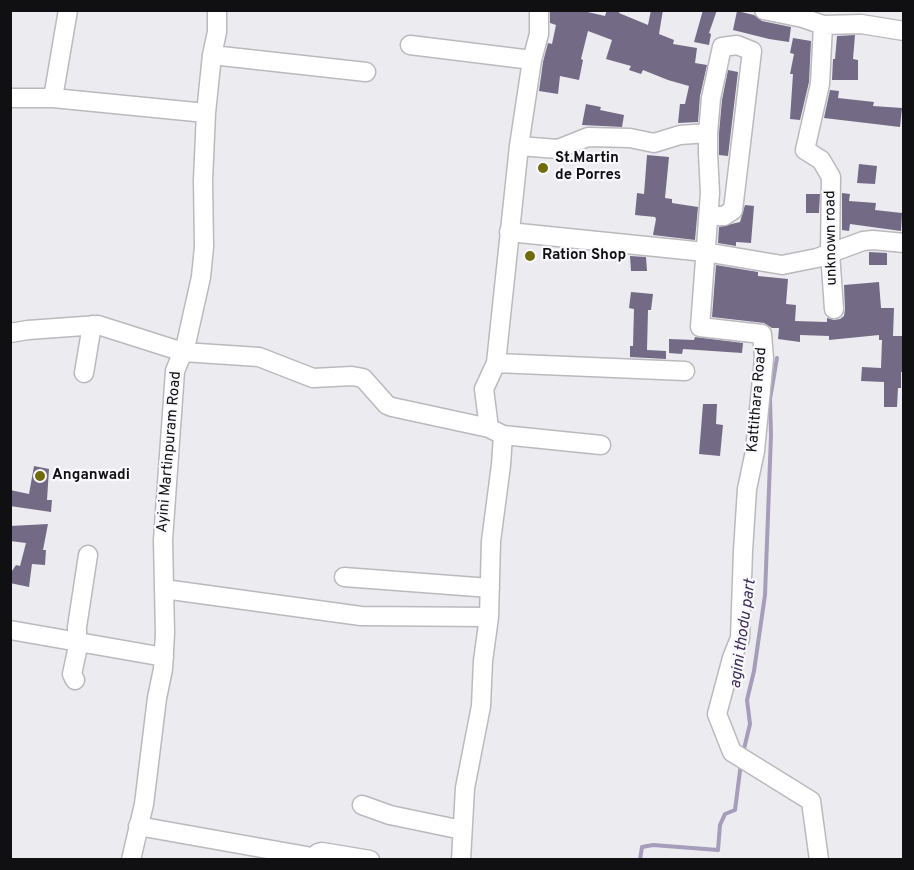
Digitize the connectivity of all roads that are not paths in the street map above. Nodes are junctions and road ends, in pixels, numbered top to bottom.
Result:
1 (68, 10) edge
2 (217, 10) edge
3 (538, 10) edge
4 (764, 10) edge
5 (823, 25) junction
6 (903, 31) edge
7 (410, 45) dead end
8 (212, 55) junction
9 (532, 60) junction
10 (366, 72) dead end
11 (10, 98) edge
12 (53, 98) junction
13 (206, 113) junction
14 (708, 133) junction
15 (519, 146) junction
16 (709, 216) junction
17 (509, 232) junction
18 (903, 243) edge
19 (705, 252) junction
20 (830, 253) junction
21 (834, 309) dead end
22 (92, 325) junction
23 (10, 333) edge
24 (183, 352) junction
25 (496, 363) junction
26 (685, 371) dead end
27 (84, 374) dead end
28 (496, 431) junction
29 (601, 445) dead end
30 (88, 555) dead end
31 (344, 577) dead end
32 (490, 588) junction
33 (164, 589) junction
34 (489, 617) junction
35 (10, 630) edge
36 (76, 641) junction
37 (164, 657) junction
38 (75, 680) dead end
39 (362, 806) dead end
40 (138, 826) junction
41 (462, 830) junction
42 (311, 858) edge
43 (131, 860) edge
44 (370, 860) edge
45 (461, 860) edge
46 (819, 860) edge

1 - 12 street
2 - 8 street, Ayini Martinpuram Road
3 - 9 street
4 - 5 street
5 - 6 street
5 - 20 street, unknown road
7 - 9 street
8 - 10 street
8 - 13 street, Ayini Martinpuram Road
9 - 15 street
11 - 12 street
12 - 13 street
13 - 24 street, Ayini Martinpuram Road
14 - 15 street
14 - 16 street, Kattithara Road
14 - 16 street, Kattithara Road
15 - 17 street
16 - 19 street, Kattithara Road
17 - 19 street
17 - 25 street
18 - 20 street
19 - 20 street
19 - 46 street, Kattithara Road
20 - 21 street, unknown road
22 - 23 street
22 - 24 street
22 - 27 street
24 - 28 street
24 - 33 street, Ayini Martinpuram Road
25 - 26 street
25 - 28 street
28 - 29 street
28 - 32 street
30 - 36 street
31 - 32 street
32 - 34 street
33 - 34 street
33 - 37 street, Ayini Martinpuram Road
34 - 41 street
35 - 36 street
36 - 37 street
36 - 38 street
37 - 40 street, Ayini Martinpuram Road
39 - 41 street
40 - 42 street
40 - 43 street, Ayini Martinpuram Road
41 - 45 street
42 - 44 street

